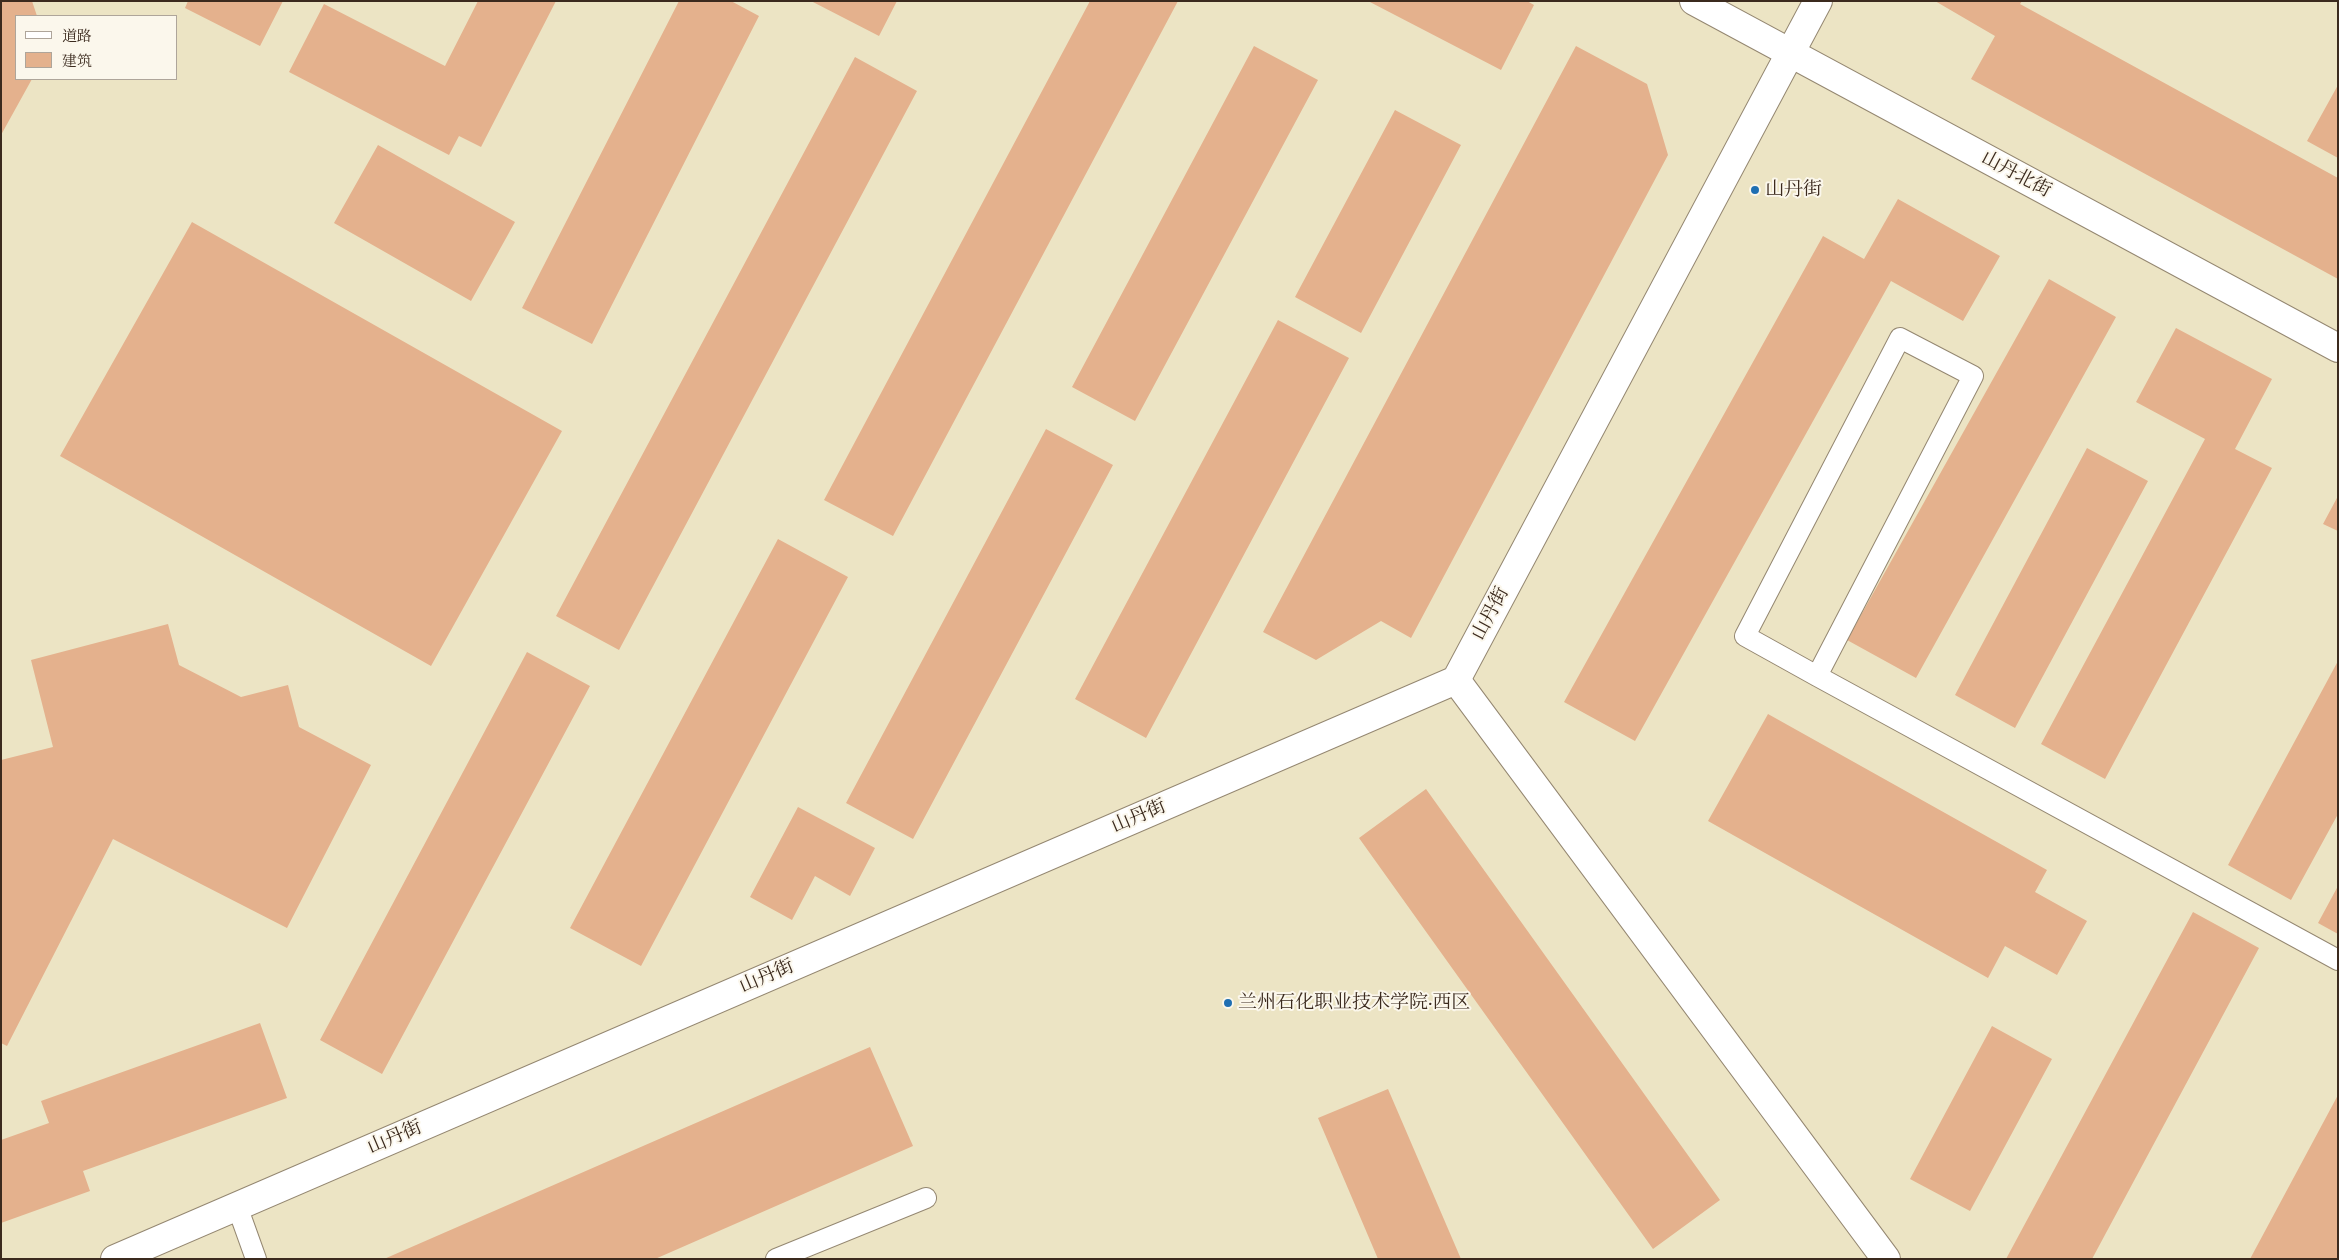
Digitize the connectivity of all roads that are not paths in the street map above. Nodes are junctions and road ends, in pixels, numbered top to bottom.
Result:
1 (1694, 1) edge
2 (1818, 1) edge
3 (1790, 54) junction
4 (2338, 348) edge
5 (1817, 676) junction
6 (1456, 680) junction
7 (2338, 960) edge
8 (926, 1198) dead end
9 (237, 1206) junction
10 (115, 1259) edge
11 (256, 1259) edge
12 (776, 1259) edge
13 (1886, 1259) edge

1 - 3 street, 山丹北街
2 - 3 street, 山丹街
3 - 4 street, 山丹北街
3 - 6 street, 山丹街
5 - 5 lane
5 - 7 lane
6 - 9 street, 山丹街
6 - 13 street
8 - 12 lane
9 - 10 street, 山丹街
9 - 11 lane

